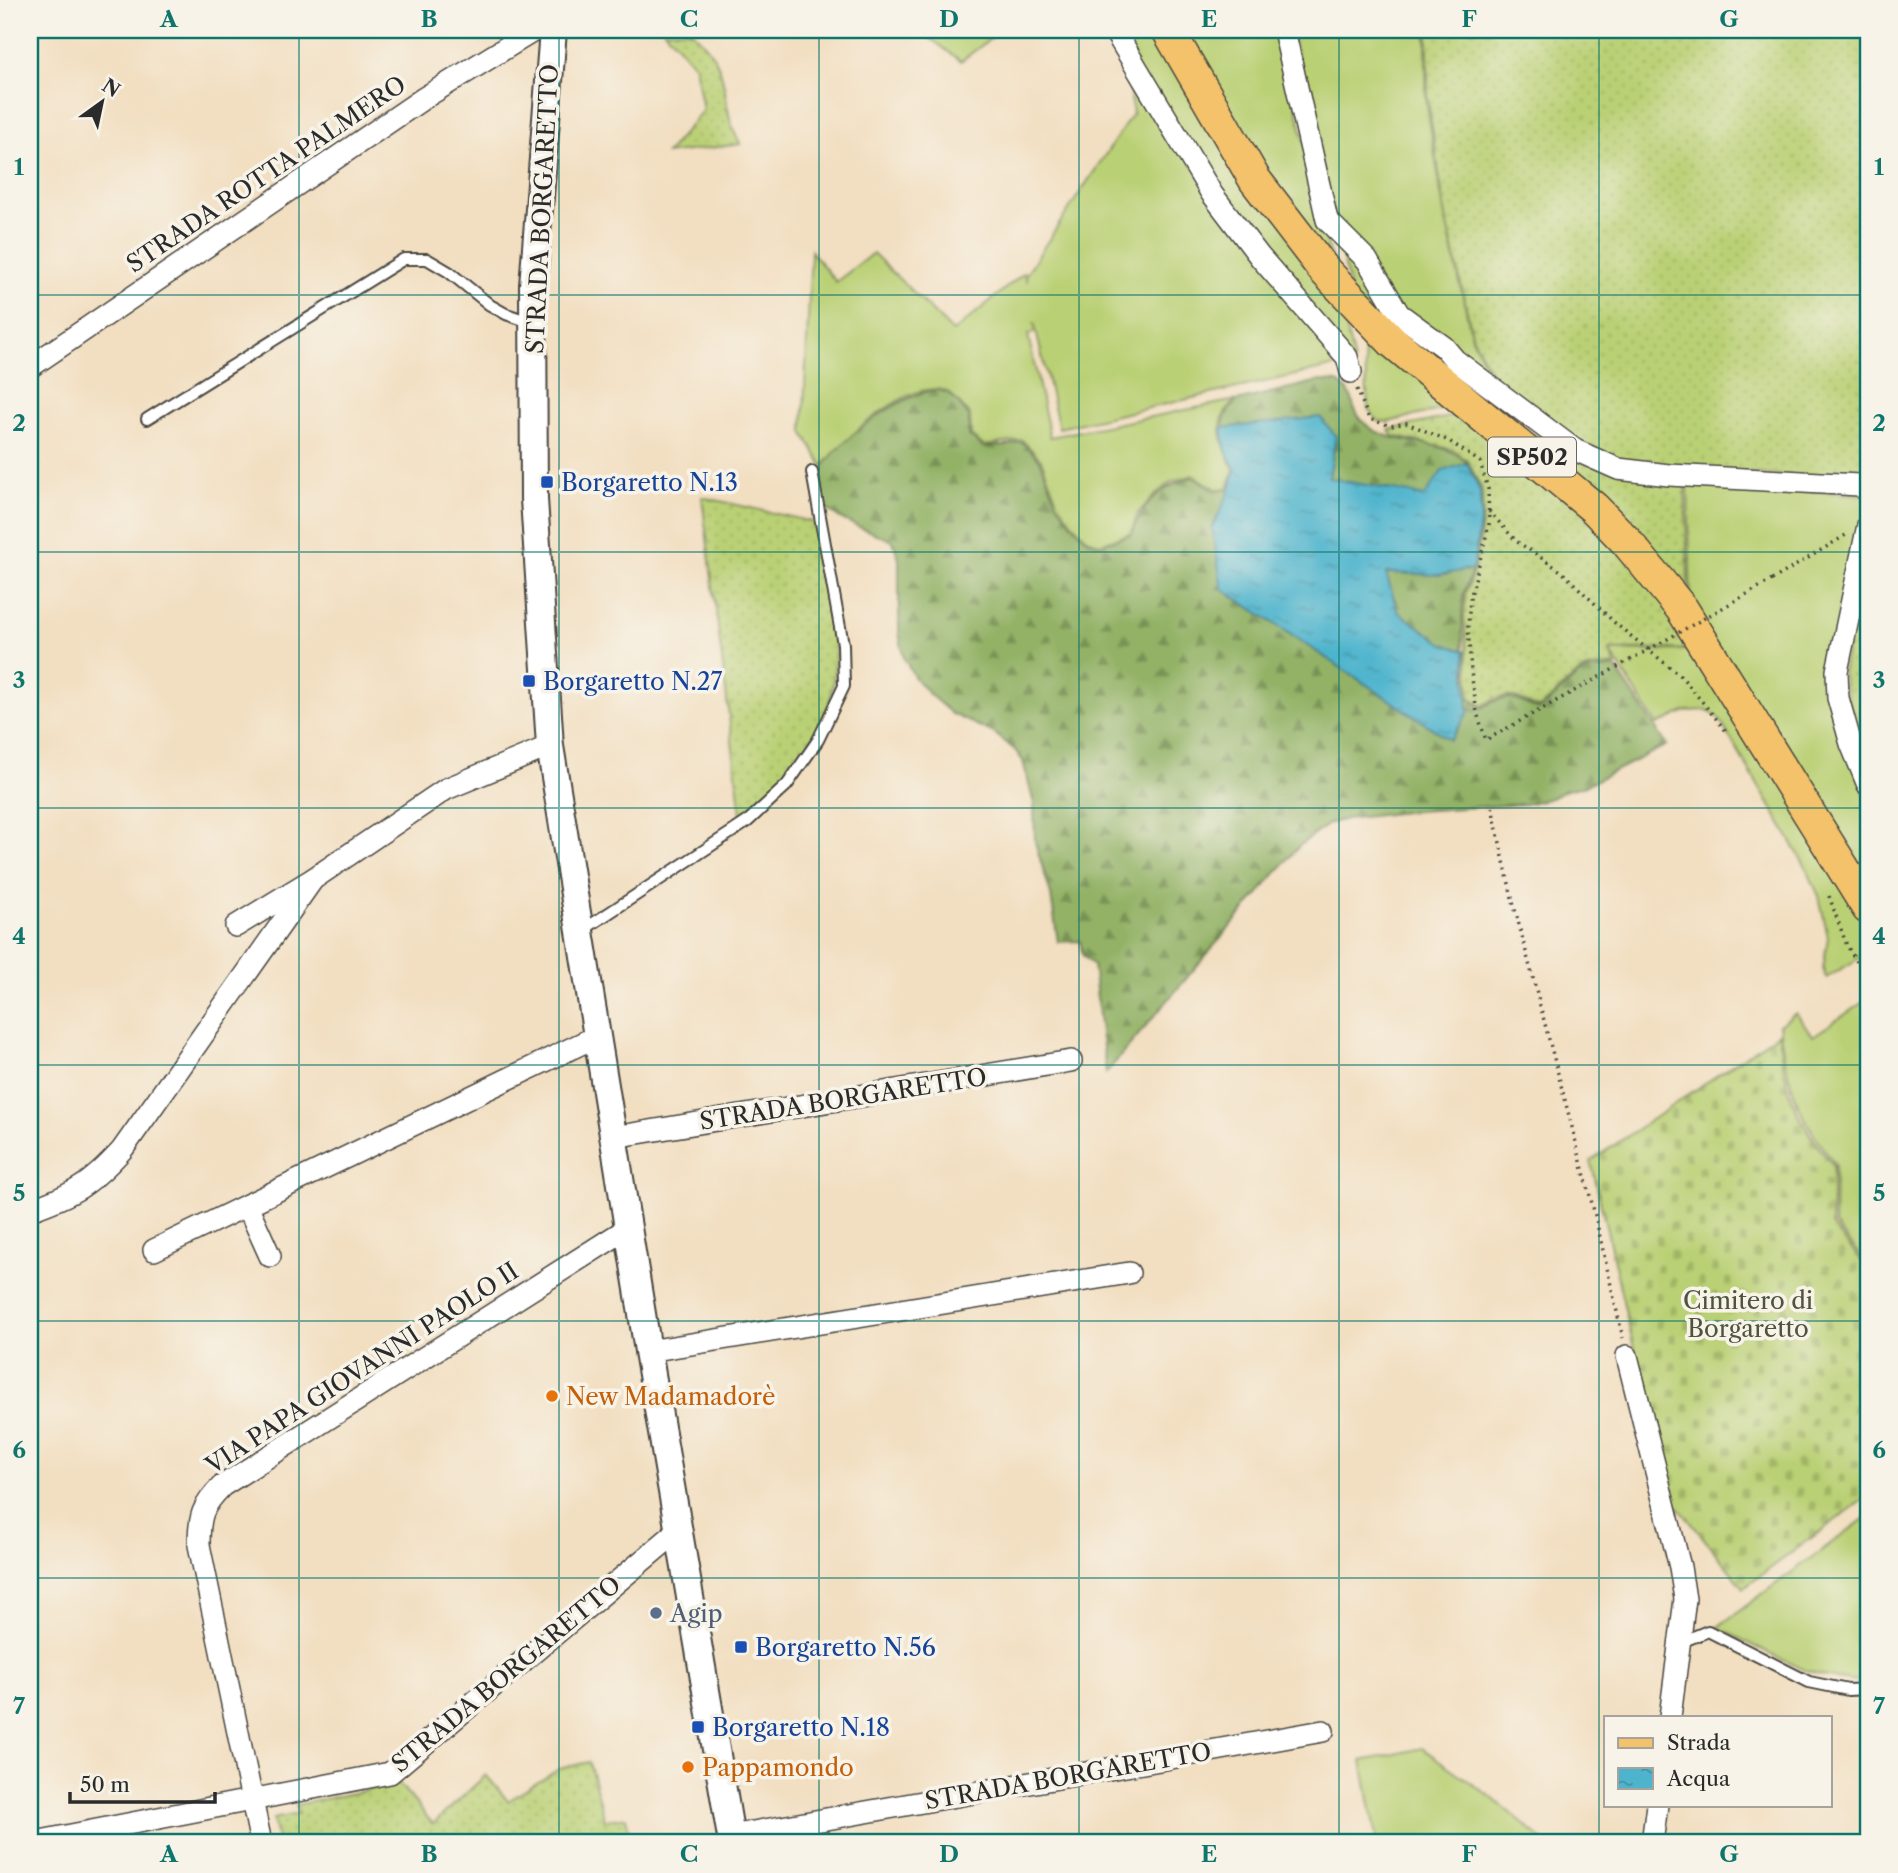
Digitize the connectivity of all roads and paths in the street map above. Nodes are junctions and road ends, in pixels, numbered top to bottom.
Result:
1 (535, 30) edge
2 (553, 30) edge
3 (1114, 30) edge
4 (1168, 30) edge
5 (1284, 30) edge
6 (1848, 30) edge
7 (1868, 37) edge
8 (533, 323) junction
9 (30, 367) edge
10 (1351, 372) joint
11 (147, 419) dead end
12 (812, 472) dead end
13 (1868, 491) edge
14 (1489, 511) junction
15 (1868, 525) edge
16 (1847, 534) dead end
17 (1734, 742) dead end
18 (550, 746) junction
19 (1868, 785) edge
20 (1492, 807) dead end
21 (313, 878) junction
22 (1825, 888) dead end
23 (1868, 908) edge
24 (236, 926) dead end
25 (580, 932) junction
26 (1868, 979) edge
27 (597, 1036) junction
28 (1071, 1061) dead end
29 (614, 1137) junction
30 (247, 1205) junction
31 (30, 1210) edge
32 (628, 1228) junction
33 (154, 1250) dead end
34 (270, 1256) dead end
35 (1129, 1273) dead end
36 (648, 1351) junction
37 (1628, 1356) joint
38 (680, 1529) junction
39 (1681, 1642) junction
40 (1868, 1689) edge
41 (1670, 1716) edge
42 (1323, 1731) dead end
43 (252, 1799) junction
44 (1657, 1806) edge
45 (731, 1840) edge
46 (30, 1843) edge
47 (261, 1843) edge
48 (1652, 1843) edge

1 - 9 street, STRADA ROTTA PALMERO
2 - 8 street, STRADA BORGARETTO
3 - 10 street
4 - 23 main road, SP502
5 - 13 street
6 - 7 path
8 - 11 lane
8 - 18 street, STRADA BORGARETTO
10 - 14 path
12 - 25 lane
14 - 16 path, bridge
14 - 17 path
15 - 19 street
18 - 21 street
18 - 25 street, STRADA BORGARETTO
20 - 37 path
21 - 24 street
21 - 31 street
22 - 26 path
25 - 27 street, STRADA BORGARETTO
27 - 29 street, STRADA BORGARETTO
27 - 30 street
28 - 29 street, STRADA BORGARETTO
29 - 32 street, STRADA BORGARETTO
30 - 33 street
30 - 34 street
32 - 36 street, STRADA BORGARETTO
32 - 43 street, VIA PAPA GIOVANNI PAOLO II
35 - 36 street
36 - 38 street, STRADA BORGARETTO
37 - 39 street
38 - 43 street, STRADA BORGARETTO
38 - 45 street, STRADA BORGARETTO
39 - 40 lane
39 - 41 street
42 - 45 street, STRADA BORGARETTO
43 - 46 street, STRADA BORGARETTO
43 - 47 street, VIA PAPA GIOVANNI PAOLO II
44 - 48 street

